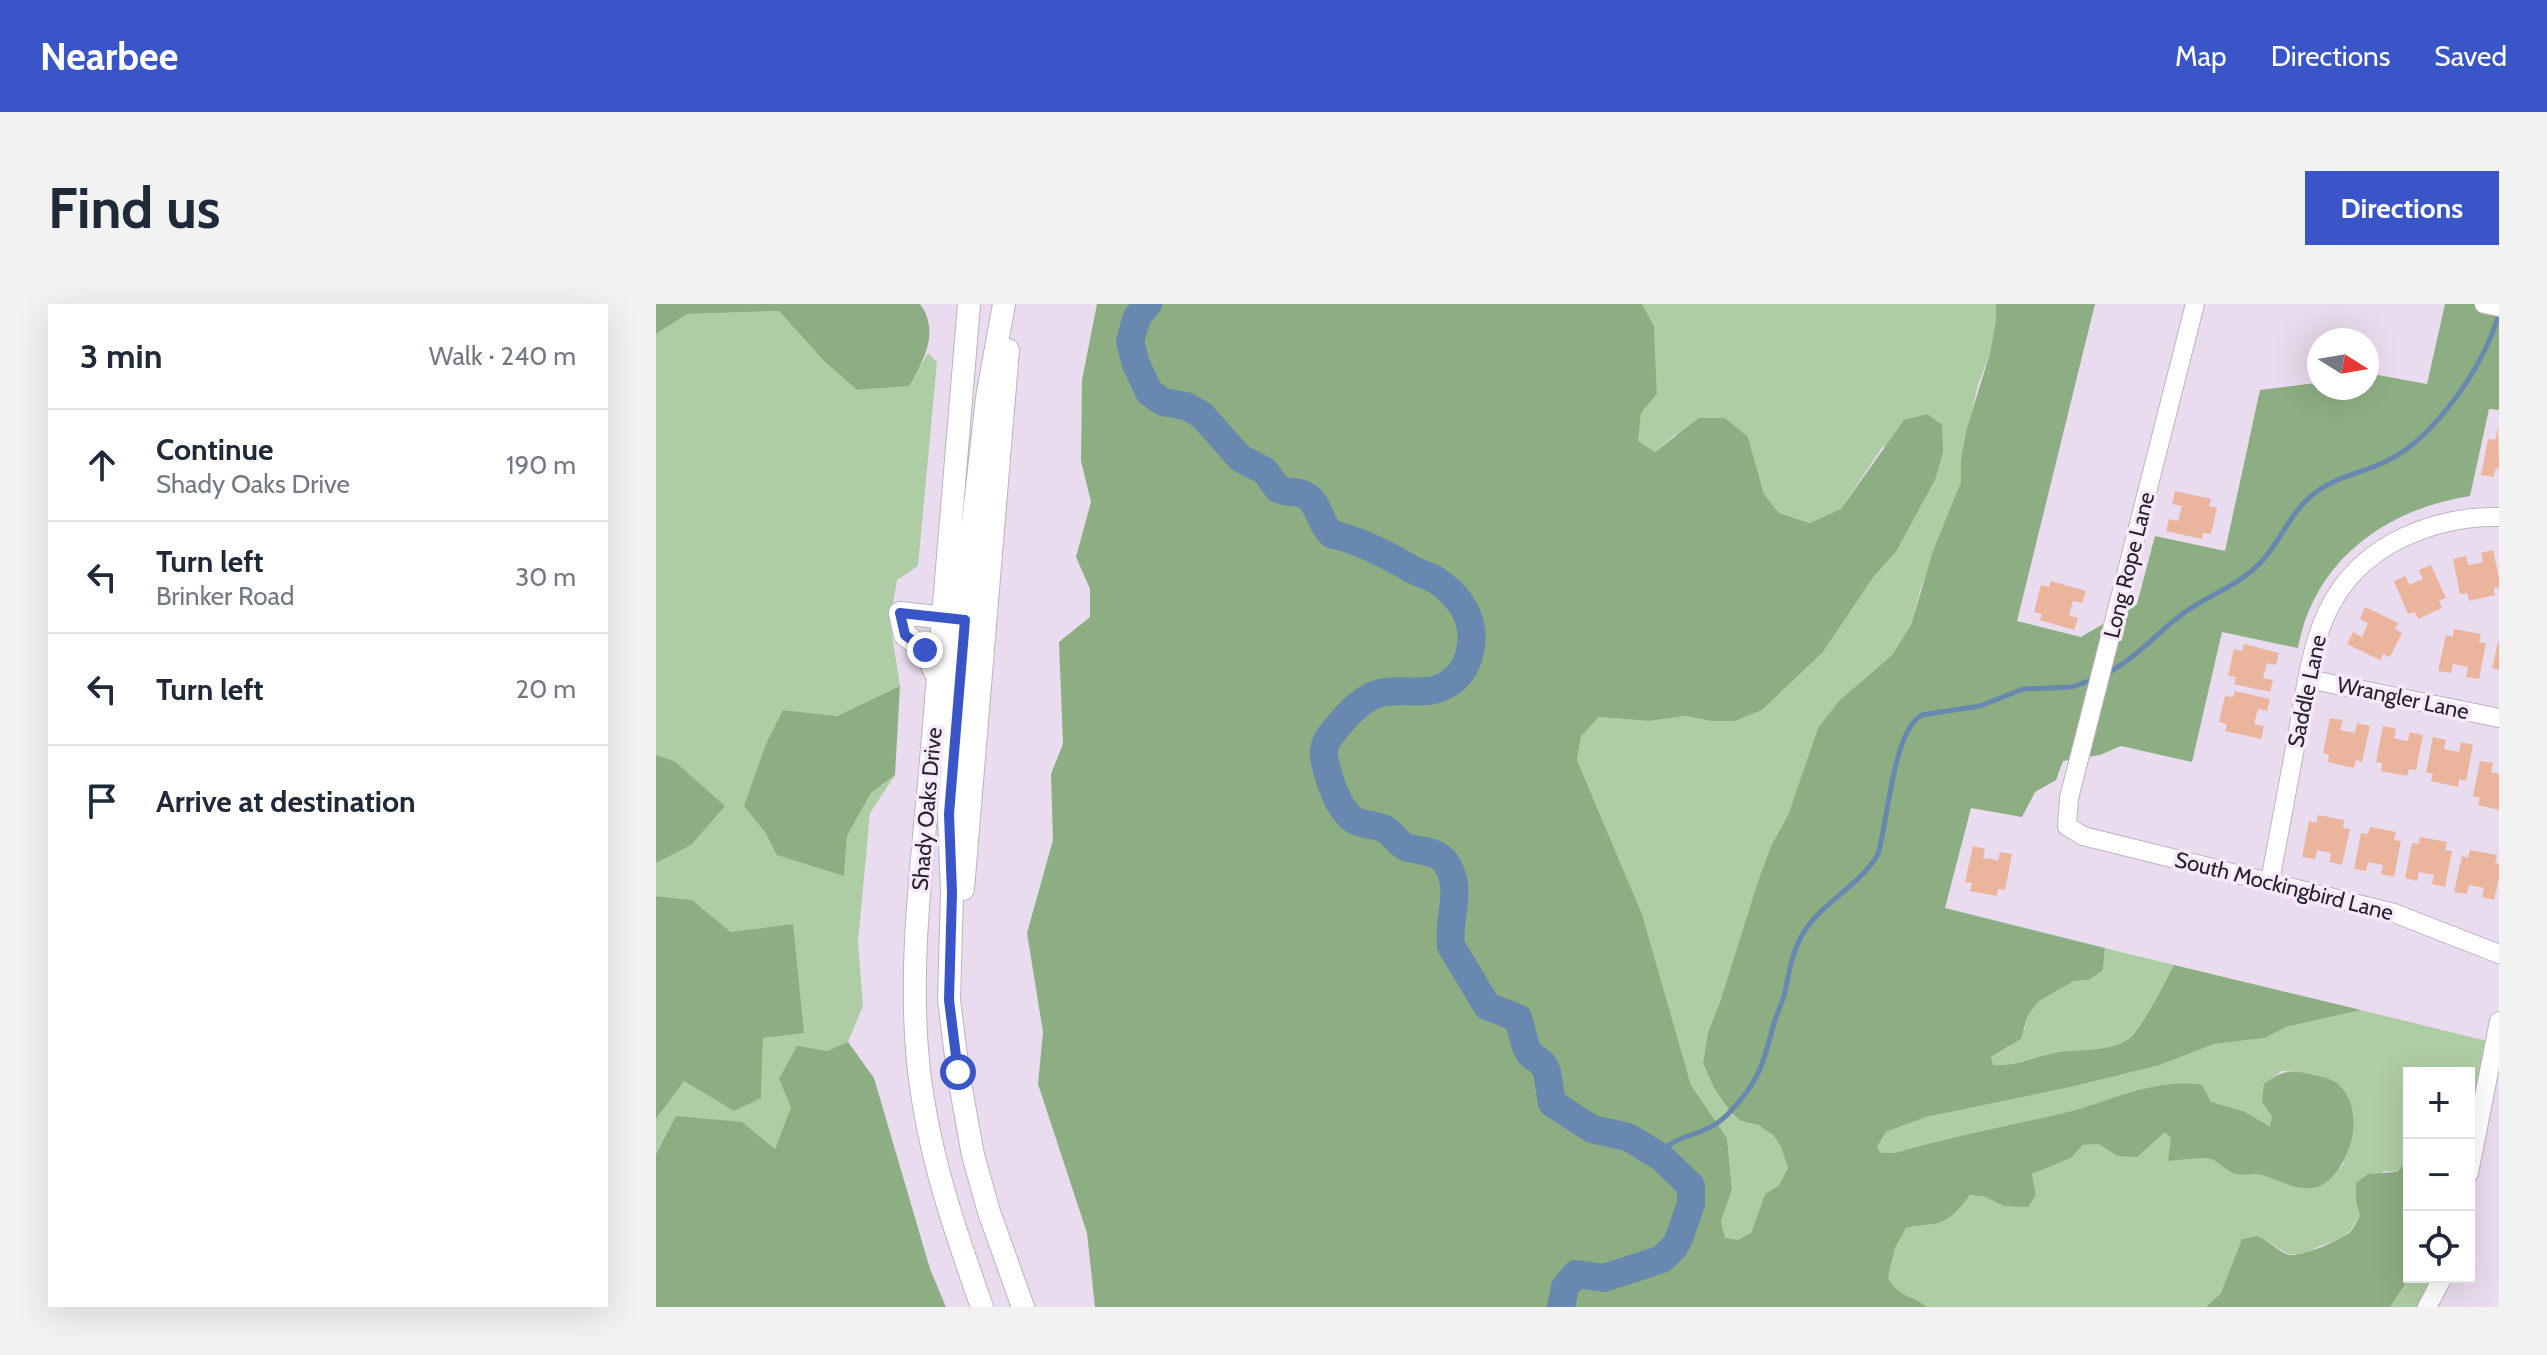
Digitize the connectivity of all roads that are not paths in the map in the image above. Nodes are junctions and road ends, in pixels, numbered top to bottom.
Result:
1 (969, 304) edge
2 (1004, 304) edge
3 (1010, 304) edge
4 (2195, 304) edge
5 (2484, 304) edge
6 (2499, 307) edge
7 (2499, 517) edge
8 (955, 618) junction
9 (938, 679) junction
10 (2308, 679) junction
11 (2499, 718) edge
12 (2067, 826) joint
13 (2270, 881) junction
14 (2499, 954) edge
15 (2499, 1021) edge
16 (956, 1050) junction
17 (2475, 1143) edge
18 (2440, 1283) edge
19 (982, 1307) edge
20 (1023, 1307) edge
21 (2427, 1307) edge

1 - 8 street, Shady Oaks Drive
2 - 8 street, Shady Oaks Drive
3 - 16 street, Shady Oaks Drive
4 - 12 street, Long Rope Lane
5 - 6 street
7 - 10 street, Saddle Lane
8 - 9 street, Shady Oaks Drive
8 - 9 street
8 - 16 street, Shady Oaks Drive
9 - 19 street, Shady Oaks Drive
10 - 11 street, Wrangler Lane
10 - 13 street, Saddle Lane
12 - 13 street, South Mockingbird Lane
13 - 14 street, South Mockingbird Lane
15 - 17 street
16 - 20 street, Shady Oaks Drive
18 - 21 street

